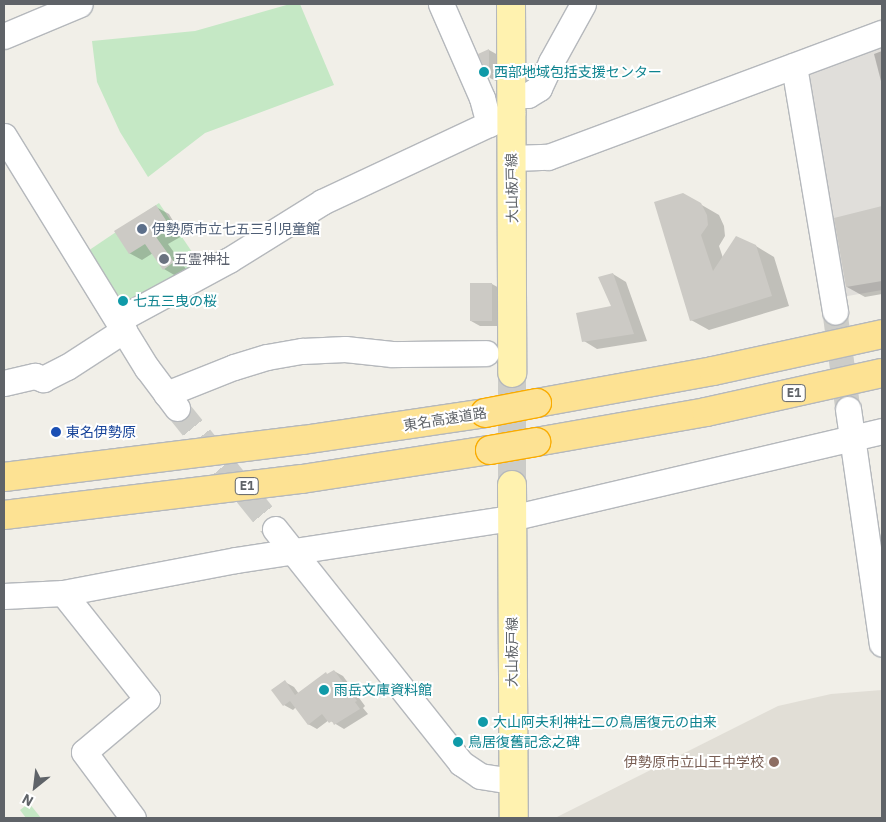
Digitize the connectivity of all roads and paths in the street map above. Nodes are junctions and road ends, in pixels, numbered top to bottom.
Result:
1 (80, 4) edge
2 (441, 4) edge
3 (511, 4) edge
4 (583, 4) edge
5 (882, 33) edge
6 (4, 36) edge
7 (794, 66) junction
8 (504, 111) junction
9 (4, 136) edge
10 (512, 158) junction
11 (836, 312) tunnel mouth
12 (121, 325) junction
13 (882, 334) edge
14 (486, 353) dead end
15 (512, 373) tunnel mouth
16 (882, 373) edge
17 (4, 383) edge
18 (848, 409) tunnel mouth
19 (882, 431) edge
20 (853, 438) junction
21 (4, 476) edge
22 (512, 485) tunnel mouth
23 (4, 515) edge
24 (511, 518) junction
25 (275, 529) tunnel mouth
26 (293, 551) junction
27 (63, 593) junction
28 (4, 596) edge
29 (882, 644) edge
30 (513, 782) junction
31 (133, 818) edge
32 (514, 818) edge

1 - 6 street
2 - 8 street
3 - 8 main road, 大山板戸線
4 - 8 street
5 - 7 street
7 - 10 street
7 - 11 street
8 - 10 main road, 大山板戸線
8 - 12 street
9 - 12 street
10 - 15 main road, 大山板戸線
12 - 14 street
12 - 17 street
13 - 21 highway, 東名高速道路, bridge
16 - 23 highway, E1, bridge
18 - 20 street
19 - 20 street
20 - 24 street
20 - 29 street
22 - 24 main road, 大山板戸線
24 - 26 street
24 - 30 main road, 大山板戸線
25 - 26 street
26 - 27 street
26 - 30 street
27 - 28 street
27 - 31 street
30 - 32 main road, 大山板戸線

